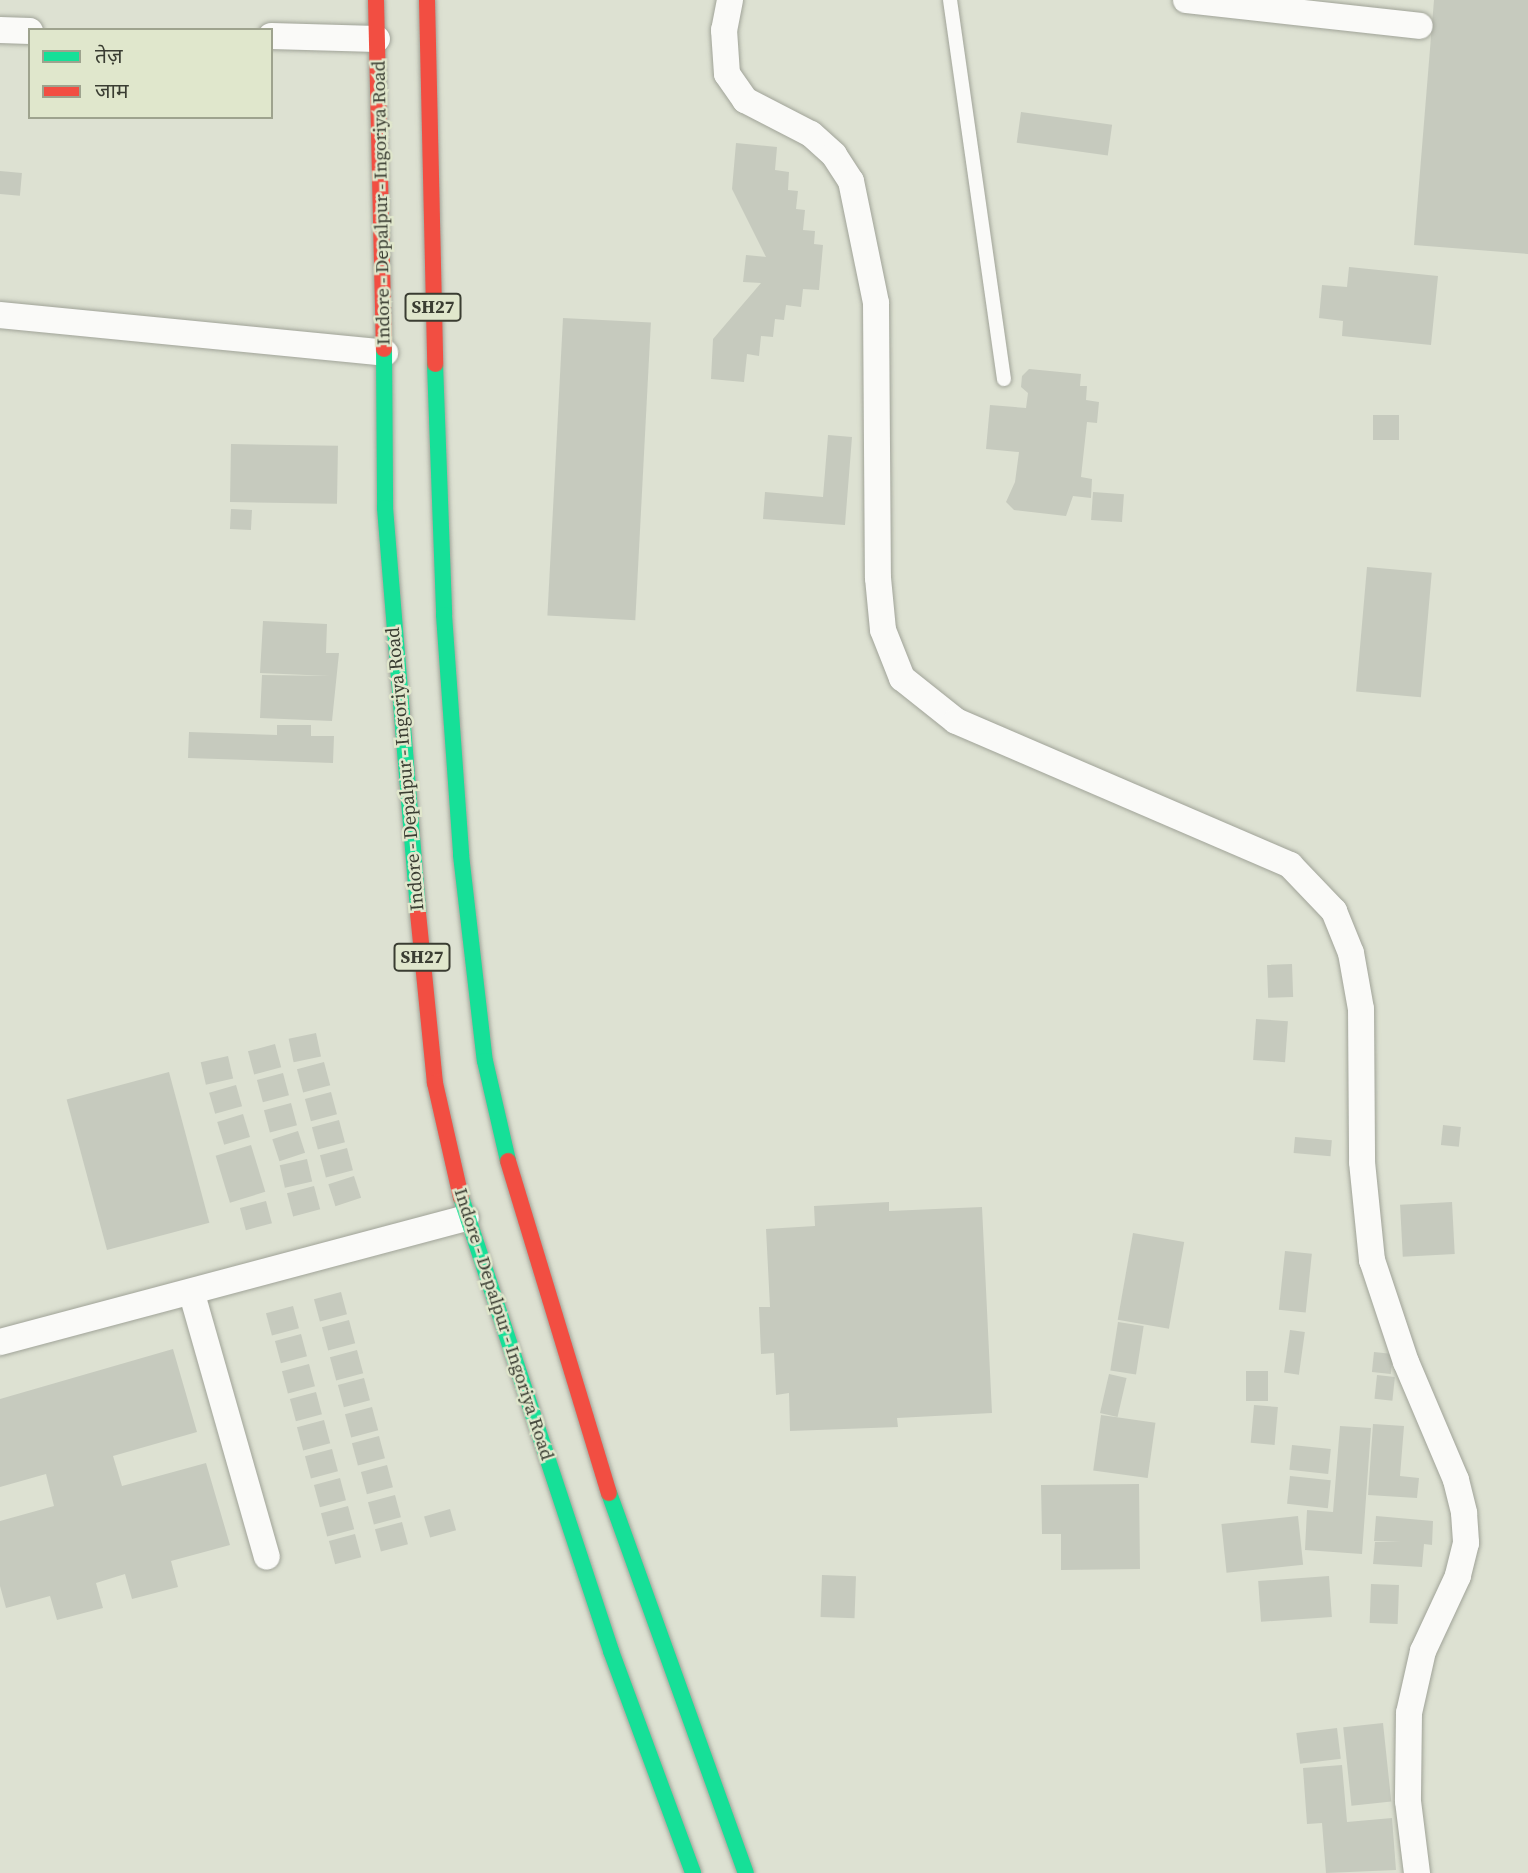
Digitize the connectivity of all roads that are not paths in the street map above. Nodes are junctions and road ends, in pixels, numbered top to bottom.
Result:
1 (376, 0) edge
2 (427, 0) edge
3 (730, 0) edge
4 (950, 0) edge
5 (1186, 0) edge
6 (1420, 26) dead end
7 (0, 30) edge
8 (28, 31) edge
9 (273, 36) edge
10 (377, 38) junction
11 (0, 315) edge
12 (385, 354) junction
13 (1004, 379) dead end
14 (466, 1218) junction
15 (192, 1294) junction
16 (0, 1342) edge
17 (267, 1557) dead end
18 (693, 1873) edge
19 (746, 1873) edge
20 (1417, 1873) edge

1 - 10 main road, Indore - Depalpur - Ingoriya Road / SH27
2 - 19 main road, SH27
3 - 20 street
4 - 13 lane
5 - 6 street
7 - 8 street
9 - 10 street
10 - 12 main road, Indore - Depalpur - Ingoriya Road / SH27
11 - 12 street
12 - 14 main road, Indore - Depalpur - Ingoriya Road / SH27
14 - 15 street
14 - 18 main road, Indore - Depalpur - Ingoriya Road / SH27
15 - 16 street
15 - 17 street

